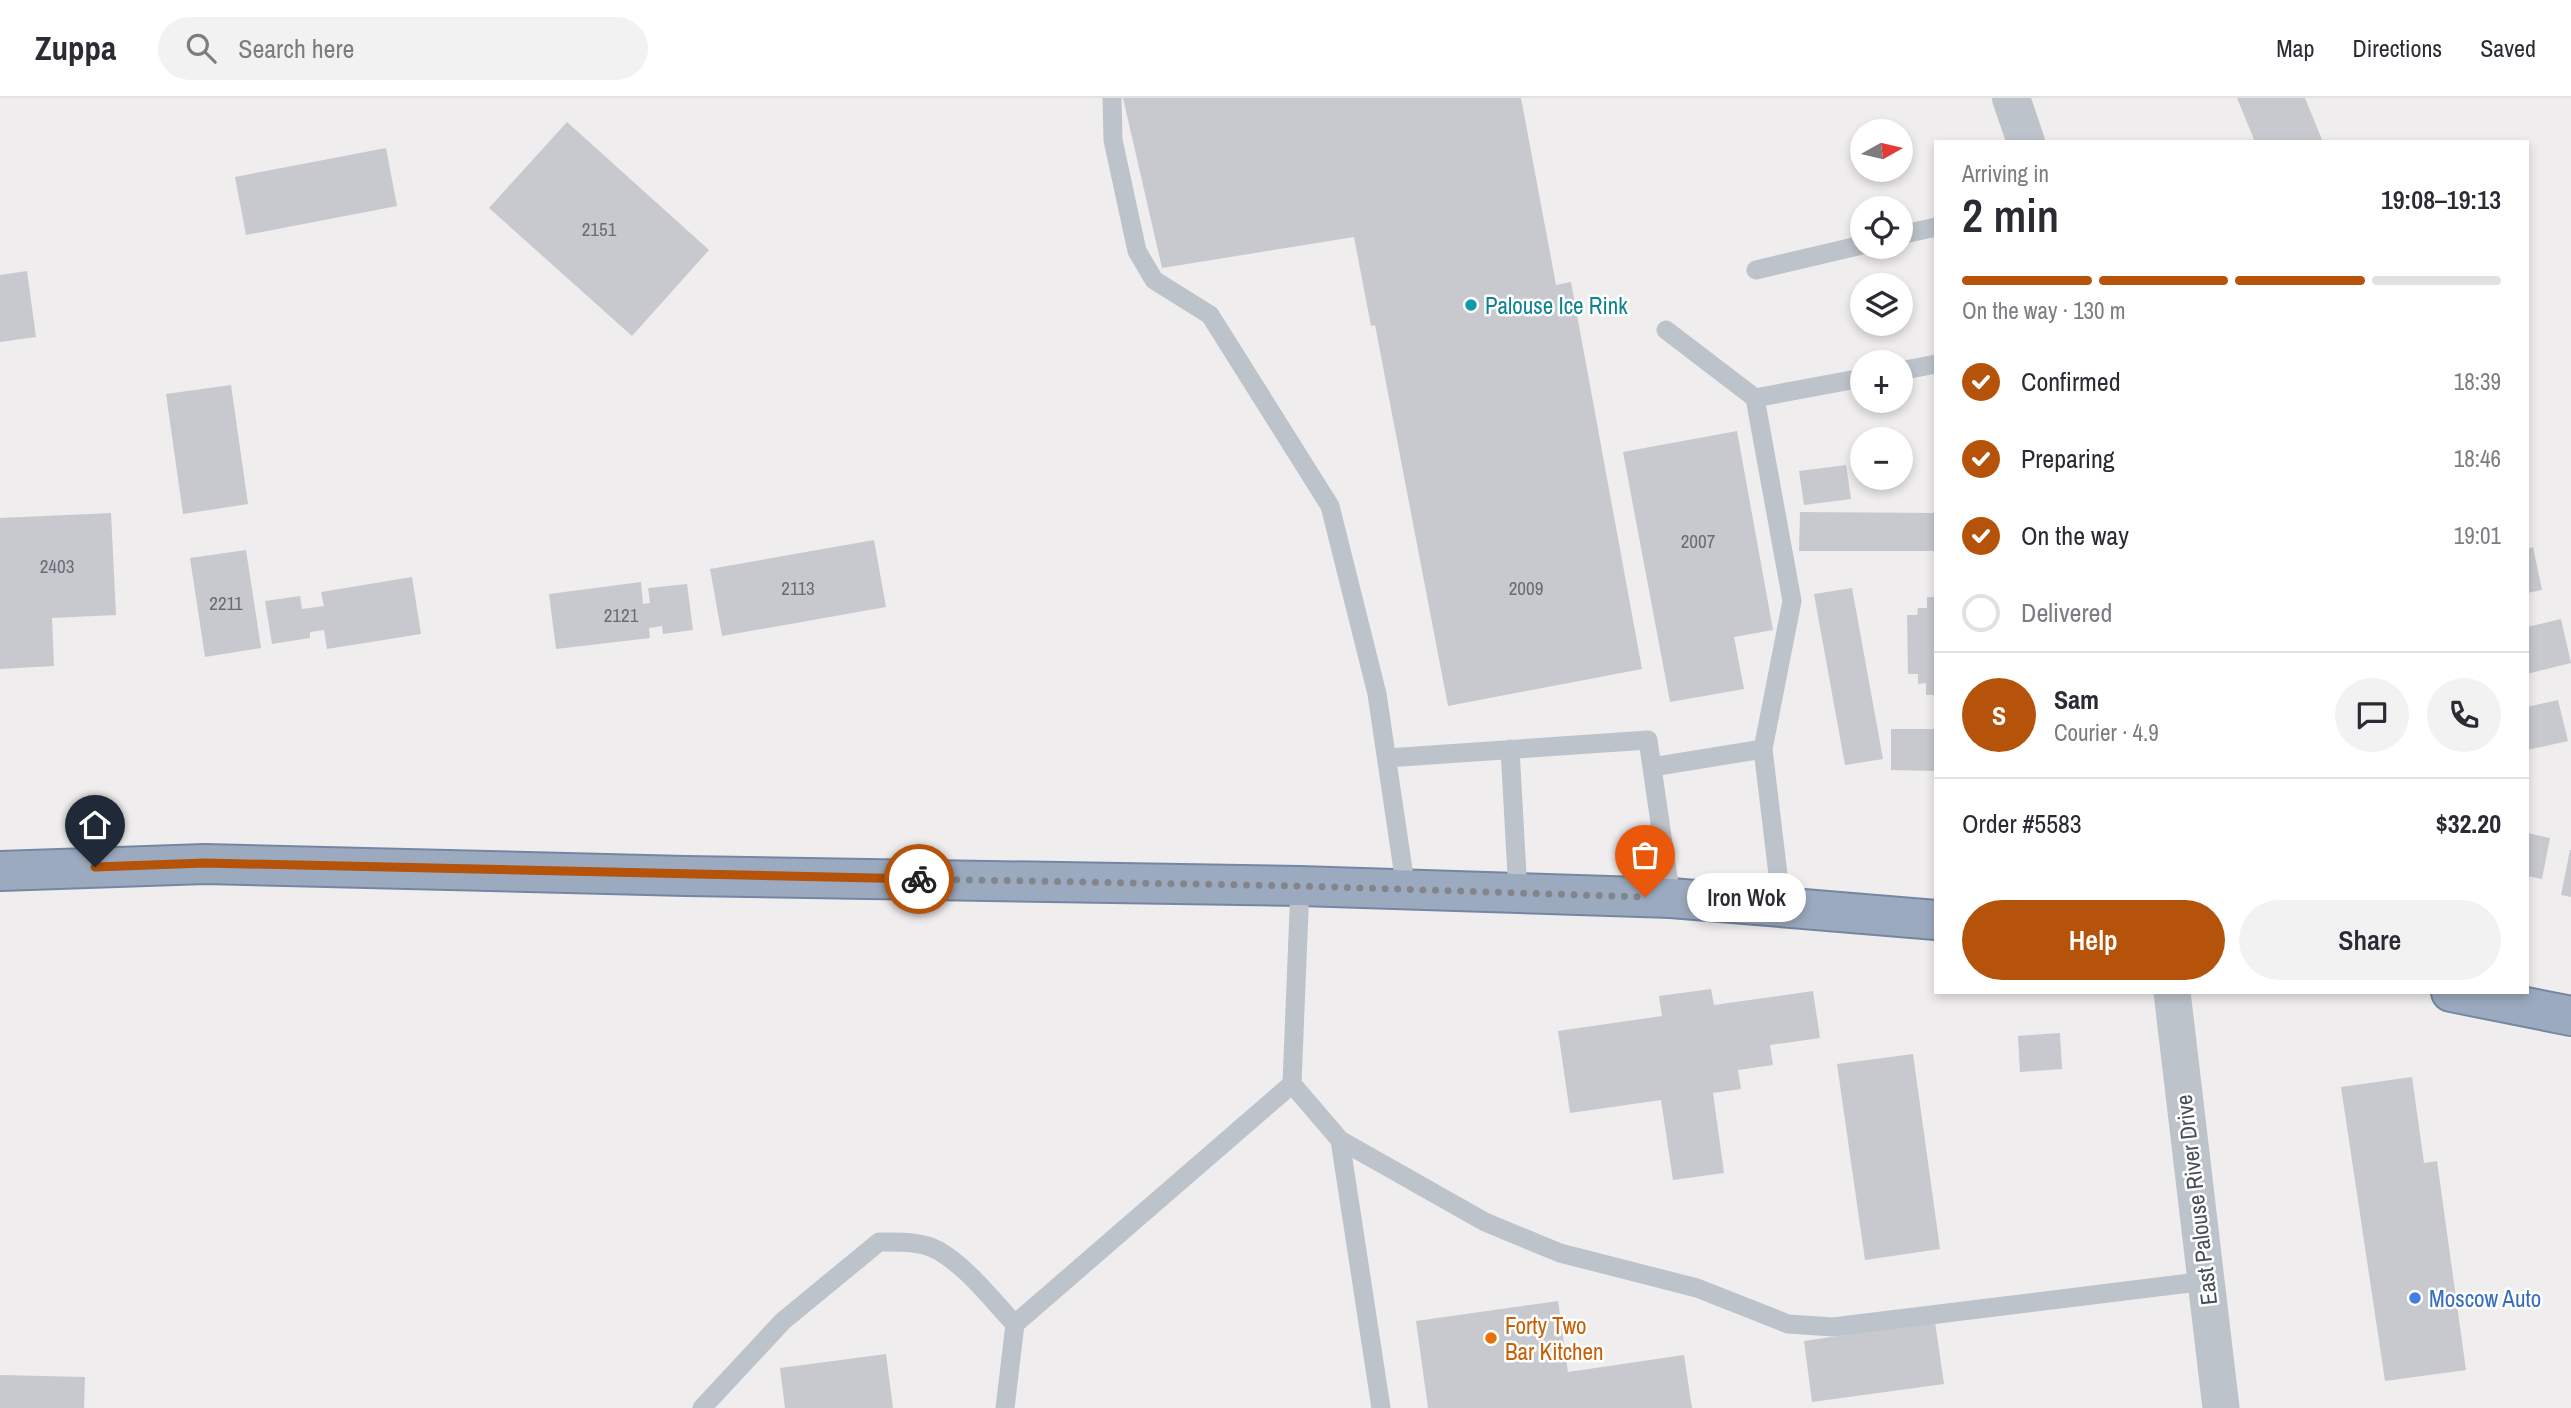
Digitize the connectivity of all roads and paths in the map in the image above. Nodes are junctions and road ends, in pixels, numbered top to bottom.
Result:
1 (1112, 98) edge
2 (2011, 98) edge
3 (2025, 140) edge
4 (1934, 228) edge
5 (1913, 233) edge
6 (1850, 248) edge
7 (1756, 270) dead end
8 (1666, 330) dead end
9 (1934, 364) edge
10 (1913, 368) edge
11 (1850, 380) edge
12 (1755, 398) junction
13 (1510, 749) junction
14 (1763, 749) junction
15 (1387, 758) junction
16 (1652, 767) junction
17 (0, 871) edge
18 (1300, 886) junction
19 (1406, 890) junction
20 (1518, 893) junction
21 (1671, 898) junction
22 (1782, 908) junction
23 (1934, 919) edge
24 (2172, 994) edge
25 (2461, 994) edge
26 (2571, 1017) edge
27 (1292, 1084) junction
28 (1340, 1140) junction
29 (2206, 1281) junction
30 (1015, 1324) junction
31 (702, 1408) edge
32 (1005, 1408) edge
33 (1381, 1408) edge
34 (2221, 1408) edge

1 - 15 lane
2 - 3 street
4 - 5 lane
6 - 7 lane
8 - 12 lane
9 - 10 lane
11 - 12 lane
12 - 14 lane
13 - 15 lane
13 - 16 lane
13 - 20 lane
14 - 16 lane
14 - 22 lane
15 - 19 lane
16 - 21 lane
17 - 18 highway
18 - 19 highway
18 - 27 lane
19 - 20 highway
20 - 21 highway
21 - 22 highway
22 - 23 highway
24 - 29 street, East Palouse River Drive
25 - 26 highway
27 - 28 lane
27 - 30 lane
28 - 29 lane
28 - 33 lane
29 - 34 street, East Palouse River Drive
30 - 31 lane
30 - 32 lane

